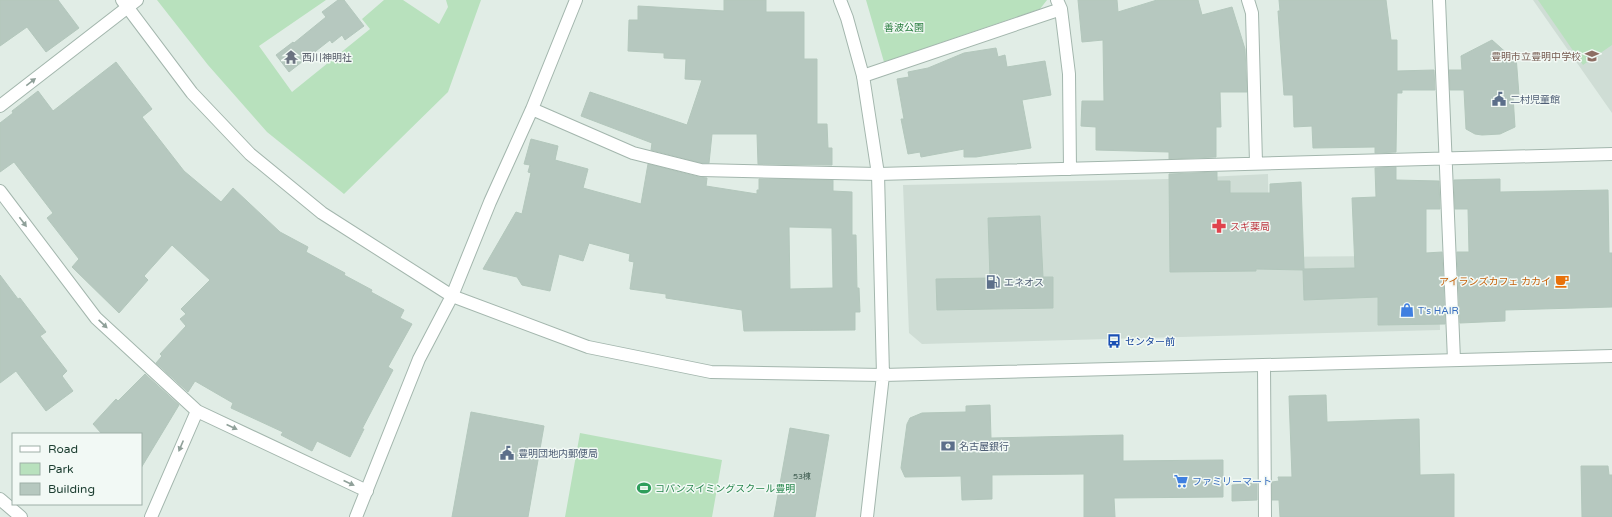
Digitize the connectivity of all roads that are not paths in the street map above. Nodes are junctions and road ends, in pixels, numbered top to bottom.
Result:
1 (137, 0) edge
2 (576, 0) edge
3 (840, 0) edge
4 (1248, 0) edge
5 (1439, 0) edge
6 (125, 4) edge
7 (1059, 5) edge
8 (863, 76) junction
9 (0, 106) edge
10 (532, 109) junction
11 (1612, 154) edge
12 (1446, 158) junction
13 (1256, 163) junction
14 (1070, 169) junction
15 (878, 174) junction
16 (0, 191) edge
17 (452, 296) junction
18 (1612, 356) edge
19 (1454, 360) junction
20 (1264, 365) junction
21 (883, 375) junction
22 (197, 411) junction
23 (367, 492) junction
24 (0, 499) edge
25 (21, 517) edge
26 (151, 517) edge
27 (356, 517) edge
28 (867, 517) edge
29 (1265, 517) edge

1 - 6 street
2 - 10 street
3 - 8 street
4 - 13 street
5 - 12 street
9 -> 6 street
6 - 17 street
7 - 8 street
7 - 14 street
8 - 15 street
10 - 15 street
10 - 17 street
11 - 12 street
12 - 13 street
12 - 19 street
13 - 14 street
14 - 15 street
15 - 21 street
16 -> 22 street
17 - 21 street
17 - 23 street
18 - 19 street
19 - 20 street
20 - 21 street
20 - 29 street
21 - 28 street
22 -> 23 street
22 -> 26 street
23 - 27 street
24 - 25 street

